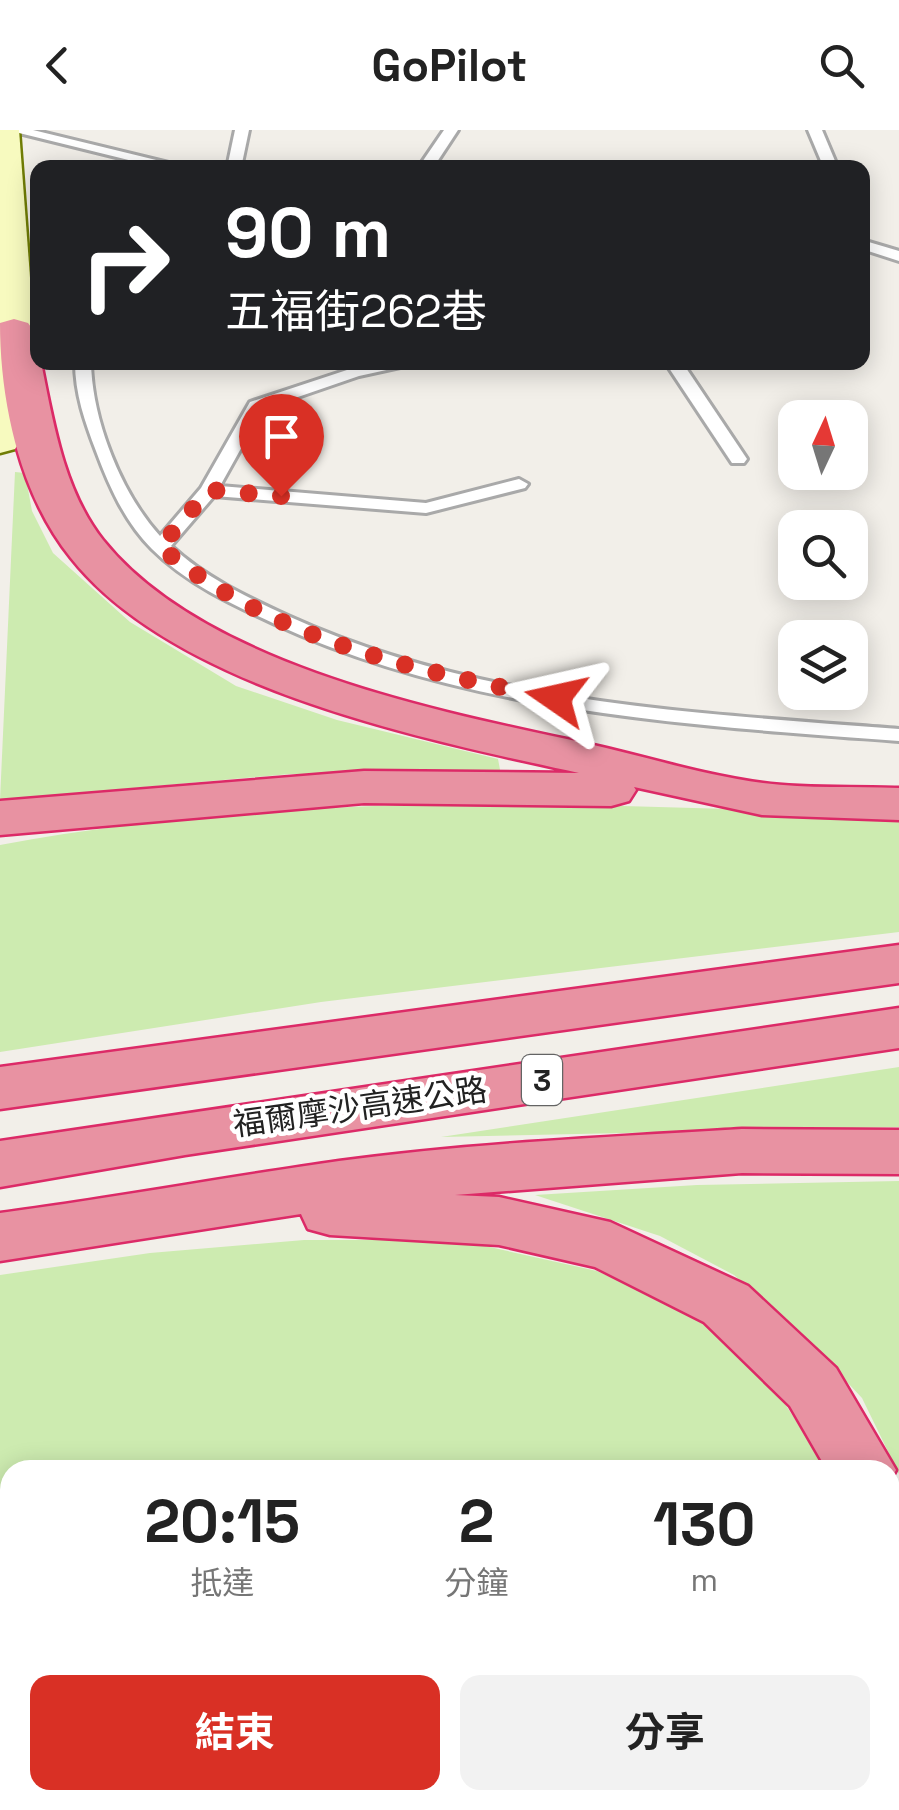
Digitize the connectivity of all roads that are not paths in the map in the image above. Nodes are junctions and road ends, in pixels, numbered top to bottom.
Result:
1 (2, 130) edge
2 (14, 130) edge
3 (242, 130) edge
4 (451, 130) edge
5 (816, 130) edge
6 (90, 144) junction
7 (89, 160) edge
8 (151, 160) edge
9 (236, 160) edge
10 (430, 160) edge
11 (828, 160) edge
12 (870, 247) edge
13 (899, 256) edge
14 (14, 331) junction
15 (83, 370) edge
16 (346, 370) edge
17 (678, 370) edge
18 (0, 440) edge
19 (738, 460) dead end
20 (519, 484) dead end
21 (209, 490) junction
22 (160, 547) junction
23 (899, 735) edge
24 (764, 799) junction
25 (899, 804) edge
26 (0, 818) edge
27 (899, 964) edge
28 (899, 1028) edge
29 (0, 1088) edge
30 (899, 1152) edge
31 (0, 1164) edge
32 (187, 1211) junction
33 (0, 1237) edge
34 (856, 1460) edge

1 - 14 main road
2 - 6 lane
3 - 9 lane
4 - 10 lane
5 - 11 lane
6 - 7 lane
6 - 8 lane
12 - 13 lane
14 - 18 main road
14 - 24 highway
15 - 22 lane
16 - 21 lane
17 - 19 lane
20 - 21 lane
21 - 22 lane
22 - 23 lane
24 - 25 highway
24 - 26 highway
27 - 29 highway, 3
28 - 31 highway, 福爾摩沙高速公路 / 3
30 - 32 highway
32 - 33 highway
32 - 34 highway

